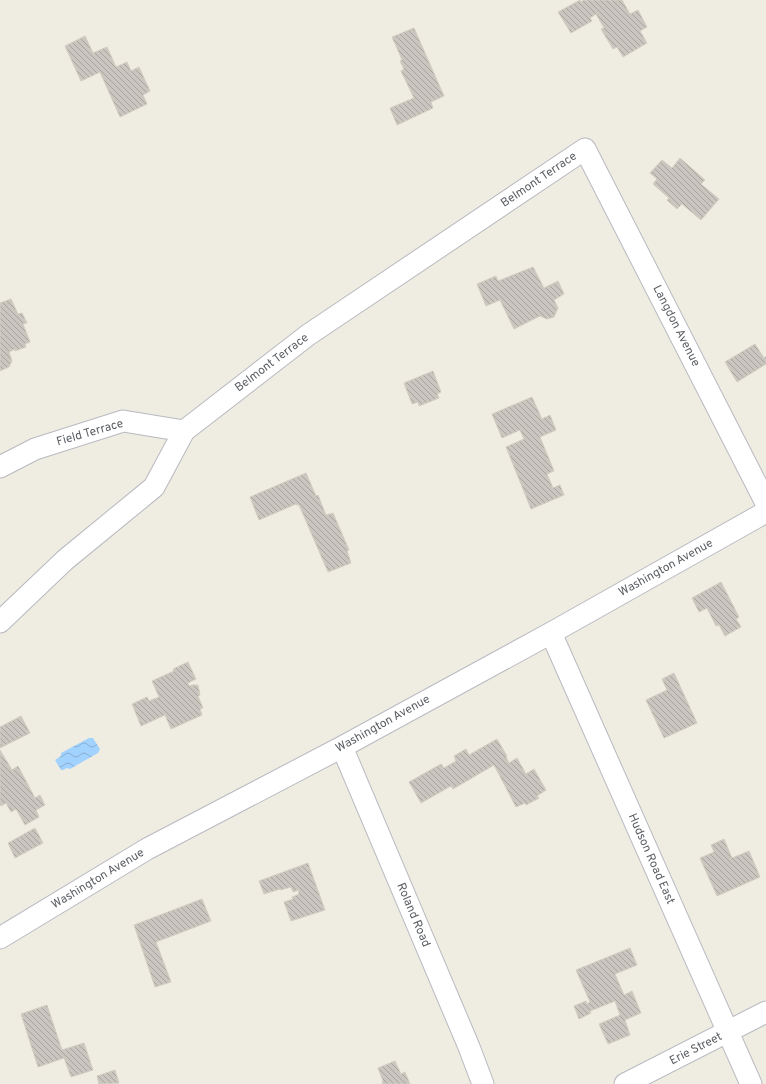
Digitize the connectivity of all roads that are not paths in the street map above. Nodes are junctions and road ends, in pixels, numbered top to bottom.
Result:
1 (585, 148) joint
2 (184, 431) junction
3 (0, 467) edge
4 (766, 503) edge
5 (766, 512) edge
6 (0, 622) edge
7 (551, 633) junction
8 (342, 747) junction
9 (0, 938) edge
10 (766, 1012) edge
11 (728, 1032) junction
12 (483, 1084) edge
13 (625, 1084) edge
14 (751, 1084) edge

1 - 2 street, Belmont Terrace
1 - 4 street, Langdon Avenue
2 - 3 street, Field Terrace
2 - 6 street, Belmont Terrace
5 - 7 street, Washington Avenue
7 - 8 street, Washington Avenue
7 - 11 street, Hudson Road East
8 - 9 street, Washington Avenue
8 - 12 street, Roland Road
10 - 11 street, Erie Street
11 - 13 street, Erie Street
11 - 14 street, Hudson Road East

